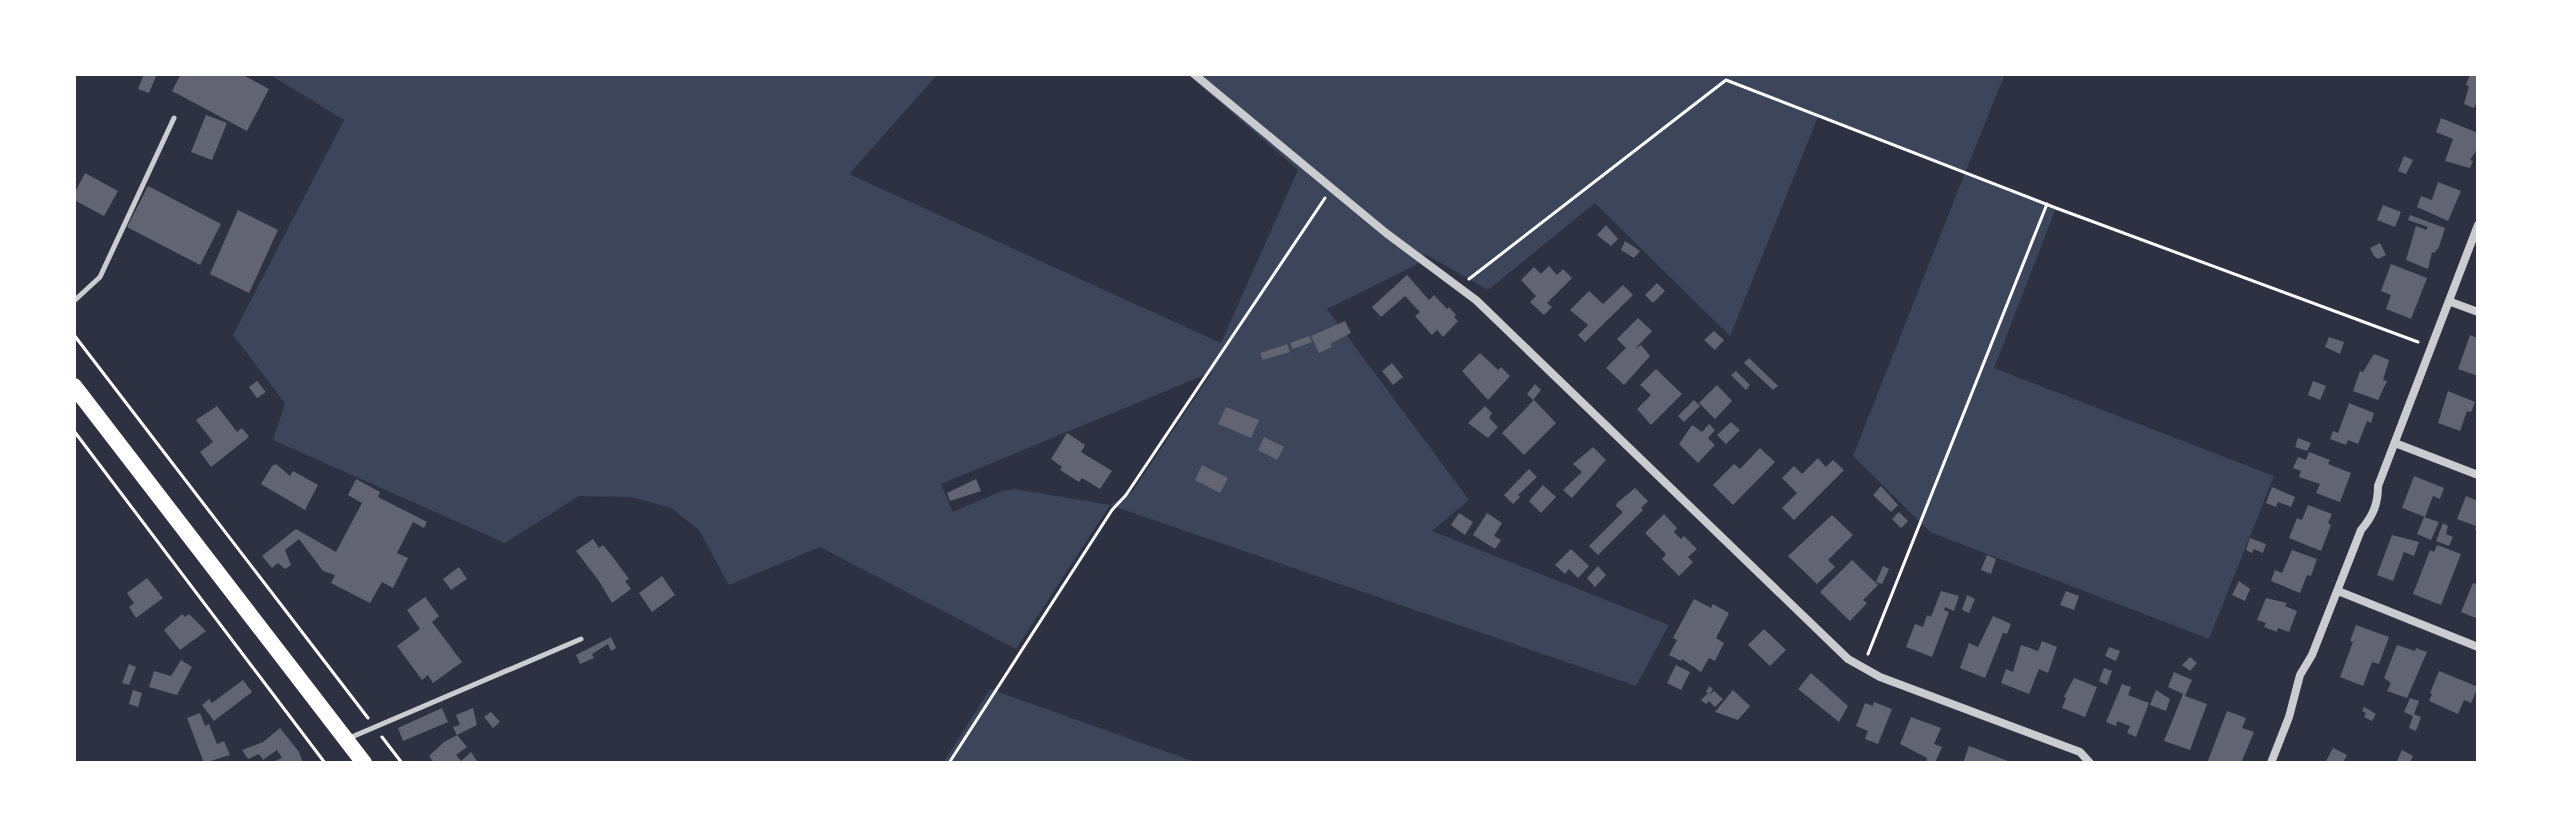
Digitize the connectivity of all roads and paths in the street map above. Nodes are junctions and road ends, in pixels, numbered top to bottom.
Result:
1 (1194, 74) edge
2 (174, 118) dead end
3 (1331, 188) junction
4 (2047, 204) junction
5 (2478, 225) edge
6 (1459, 287) junction
7 (74, 301) edge
8 (2451, 302) junction
9 (2478, 312) edge
10 (74, 335) edge
11 (2433, 348) junction
12 (74, 386) edge
13 (74, 431) edge
14 (2395, 443) junction
15 (2478, 475) edge
16 (2338, 591) junction
17 (581, 639) dead end
18 (2478, 647) edge
19 (1863, 667) junction
20 (375, 728) junction
21 (343, 735) junction
22 (400, 761) edge
23 (325, 763) edge
24 (364, 763) edge
25 (394, 763) edge
26 (949, 763) edge
27 (2090, 763) edge
28 (2271, 763) edge

1 - 3 street
2 - 7 lane
3 - 6 street
3 - 26 path
4 - 6 path
4 - 11 path
4 - 19 path
5 - 8 street
6 - 19 street
8 - 9 street
8 - 11 street
10 - 20 path
11 - 14 street
12 - 21 main road
13 - 23 path
14 - 15 street
14 - 16 street
16 - 18 street
16 - 28 street
17 - 20 lane
19 - 27 street
20 - 21 lane
20 - 22 path
21 - 24 main road
22 - 25 path

